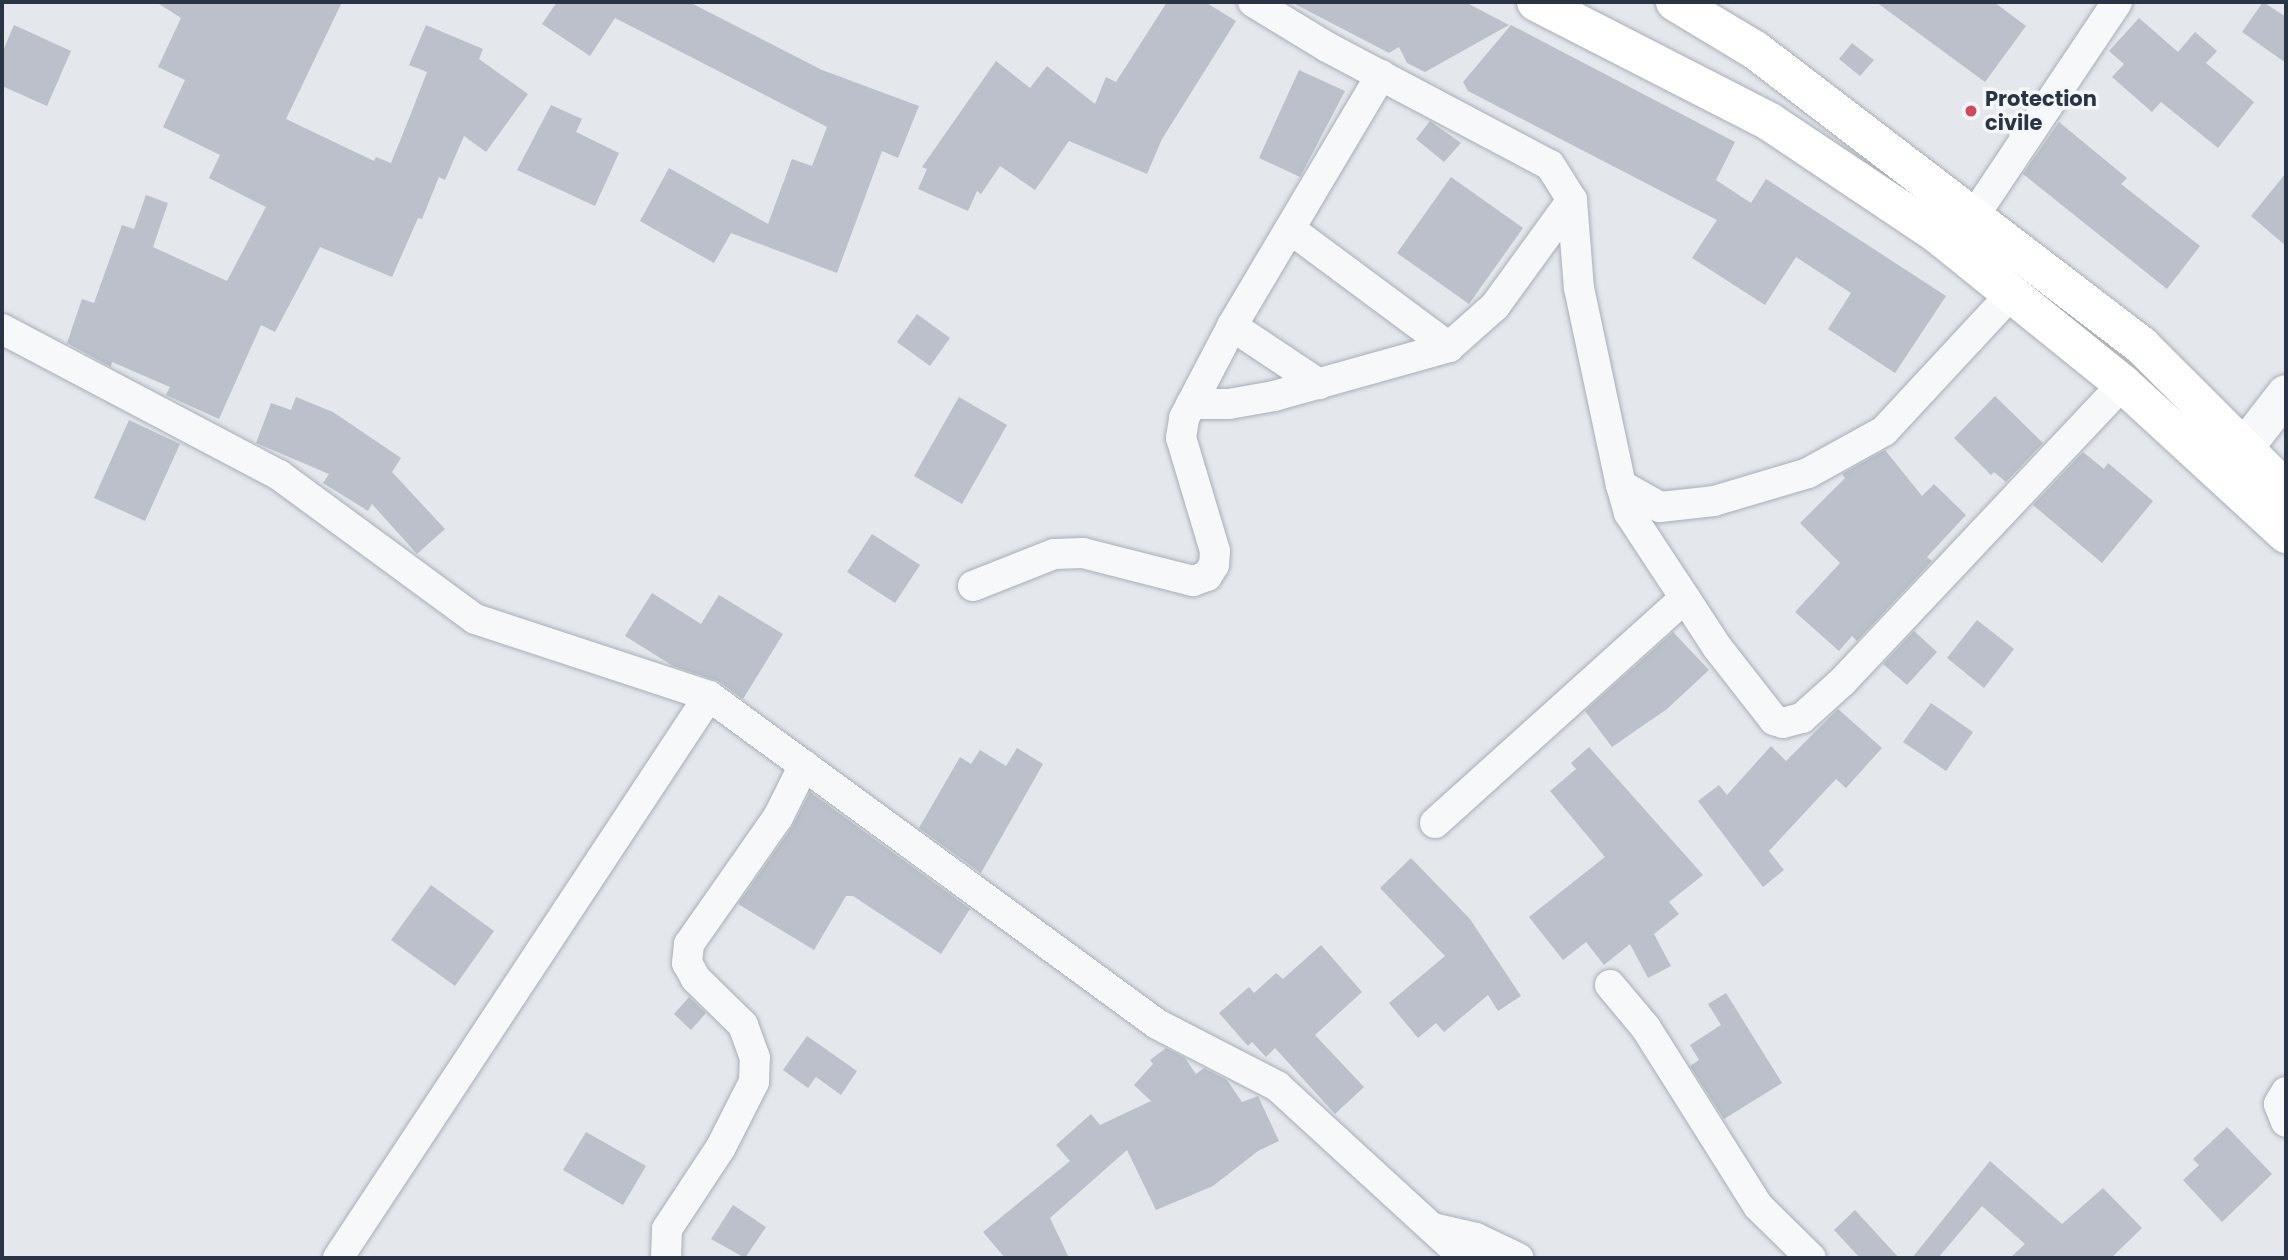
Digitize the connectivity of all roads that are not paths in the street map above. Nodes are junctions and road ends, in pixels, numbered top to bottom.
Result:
1 (1253, 2) edge
2 (1536, 2) edge
3 (1675, 2) edge
4 (2117, 2) edge
5 (1381, 75) junction
6 (1572, 200) junction
7 (1974, 216) junction
8 (1290, 229) junction
9 (2012, 292) junction
10 (1232, 326) junction
11 (2, 329) edge
12 (1449, 347) junction
13 (1319, 384) junction
14 (2123, 384) junction
15 (2286, 394) edge
16 (1191, 404) junction
17 (2234, 462) junction
18 (1621, 485) junction
19 (2286, 490) edge
20 (2286, 534) edge
21 (973, 586) dead end
22 (1685, 598) junction
23 (709, 696) junction
24 (804, 765) junction
25 (1435, 823) dead end
26 (1610, 985) dead end
27 (2286, 1092) edge
28 (2286, 1122) edge
29 (1430, 1227) junction
30 (338, 1258) edge
31 (666, 1258) edge
32 (1465, 1258) edge
33 (1518, 1258) edge
34 (1811, 1258) edge

1 - 5 street
2 - 9 main road
3 - 7 main road
4 - 7 street
5 - 6 street
5 - 8 street
6 - 12 street
6 - 18 street
7 - 17 main road
8 - 10 street
8 - 12 street
9 - 14 main road
9 - 18 street
10 - 13 street
10 - 16 street
11 - 23 street
12 - 13 street
13 - 16 street
14 - 17 main road
14 - 22 street
15 - 17 street
16 - 21 street
17 - 19 main road
17 - 20 main road
18 - 22 street
22 - 25 street
23 - 24 street
23 - 30 street
24 - 29 street
24 - 31 street
26 - 34 street
27 - 28 street
29 - 32 street
29 - 33 street

